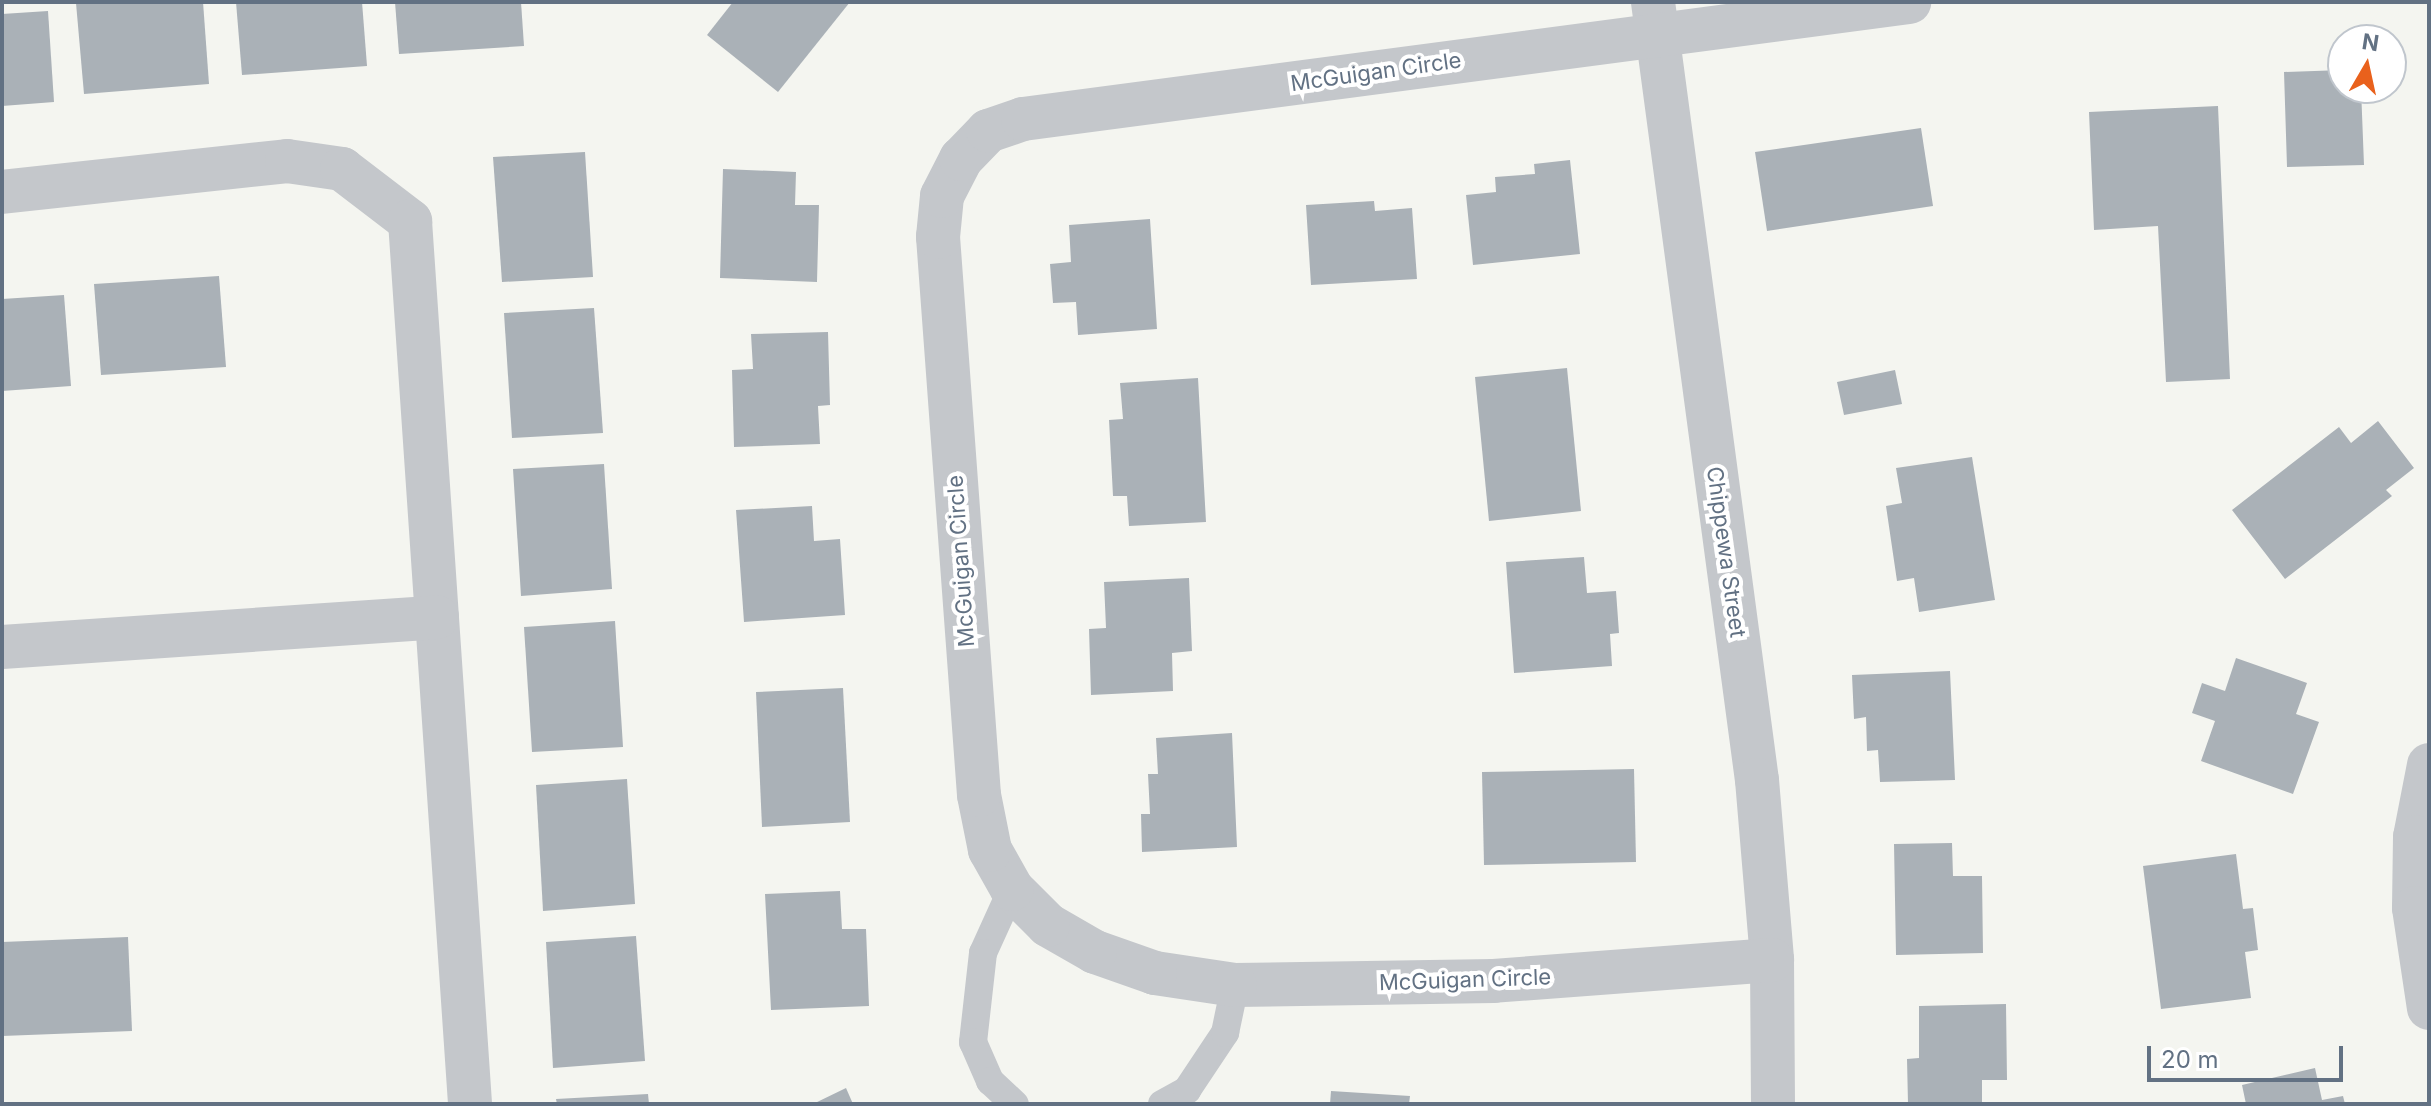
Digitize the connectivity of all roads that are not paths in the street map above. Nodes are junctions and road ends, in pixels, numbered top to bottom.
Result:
1 (1909, 2) edge
2 (1655, 18) edge
3 (2, 192) edge
4 (437, 617) junction
5 (2, 647) edge
6 (2429, 765) edge
7 (1012, 889) junction
8 (1772, 960) junction
9 (1235, 985) junction
10 (2429, 1008) edge
11 (470, 1104) edge
12 (1015, 1104) edge
13 (1162, 1104) edge
14 (1773, 1104) edge

1 - 2 street, McGuigan Circle
2 - 7 street, McGuigan Circle
2 - 8 street, Chippewa Street
3 - 4 street
4 - 5 street
4 - 11 street
6 - 10 street
7 - 9 street, McGuigan Circle
7 - 12 lane
8 - 9 street, McGuigan Circle
8 - 14 street, Chippewa Street
9 - 13 lane

